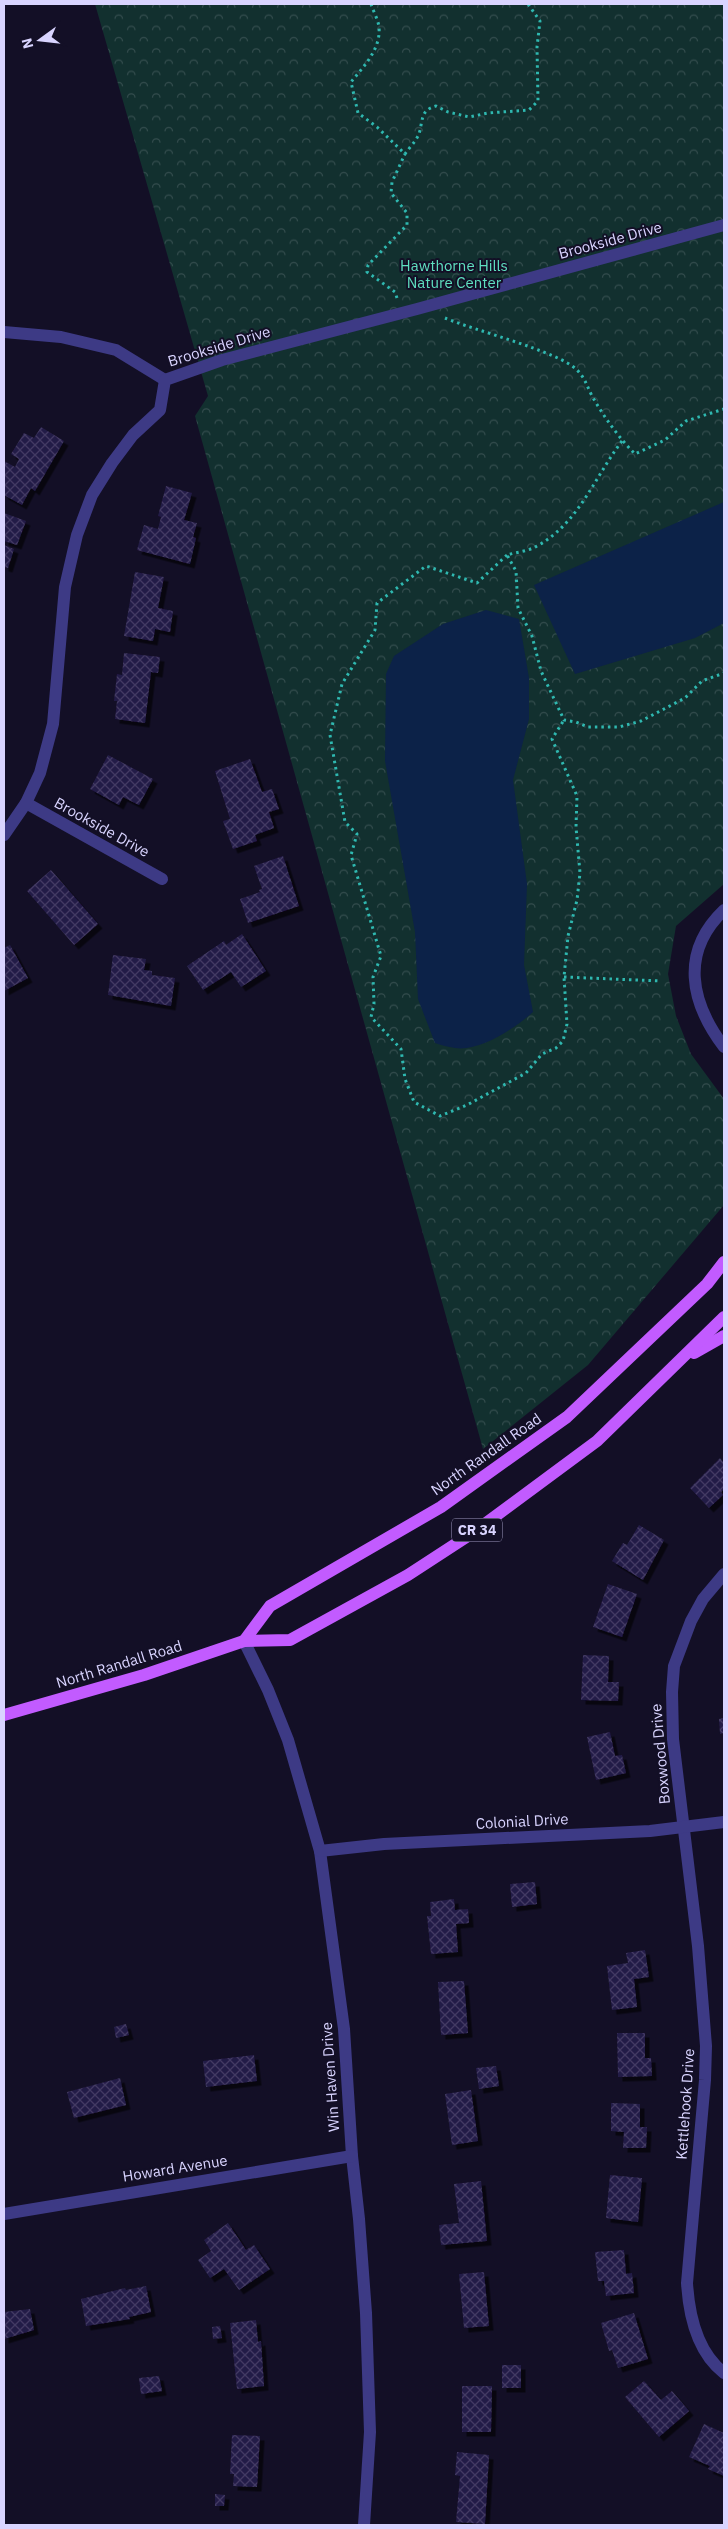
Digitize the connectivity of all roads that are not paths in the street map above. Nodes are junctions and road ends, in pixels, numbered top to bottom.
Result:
1 (724, 225) edge
2 (4, 332) edge
3 (165, 380) junction
4 (26, 803) junction
5 (4, 835) edge
6 (162, 879) dead end
7 (724, 910) edge
8 (724, 1047) edge
9 (724, 1262) edge
10 (724, 1317) edge
11 (724, 1336) edge
12 (679, 1361) junction
13 (724, 1574) edge
14 (244, 1641) junction
15 (4, 1715) edge
16 (724, 1822) edge
17 (683, 1827) junction
18 (320, 1851) junction
19 (352, 2156) junction
20 (4, 2214) edge
21 (724, 2374) edge
22 (364, 2525) edge

1 - 3 street, Brookside Drive
2 - 3 street
3 - 4 street, Brookside Drive
4 - 5 street, Brookside Drive
4 - 6 street, Brookside Drive
7 - 8 street
9 - 14 main road, North Randall Road / CR 34
10 - 12 main road, North Randall Road / CR 34
11 - 12 main road
12 - 14 main road, North Randall Road / CR 34
13 - 17 street, Boxwood Drive
14 - 15 main road, North Randall Road / CR 34
14 - 18 street, Win Haven Drive
16 - 17 street, Colonial Drive
17 - 18 street, Colonial Drive
17 - 21 street, Kettlehook Drive
18 - 19 street, Win Haven Drive
19 - 20 street, Howard Avenue
19 - 22 street, Win Haven Drive

